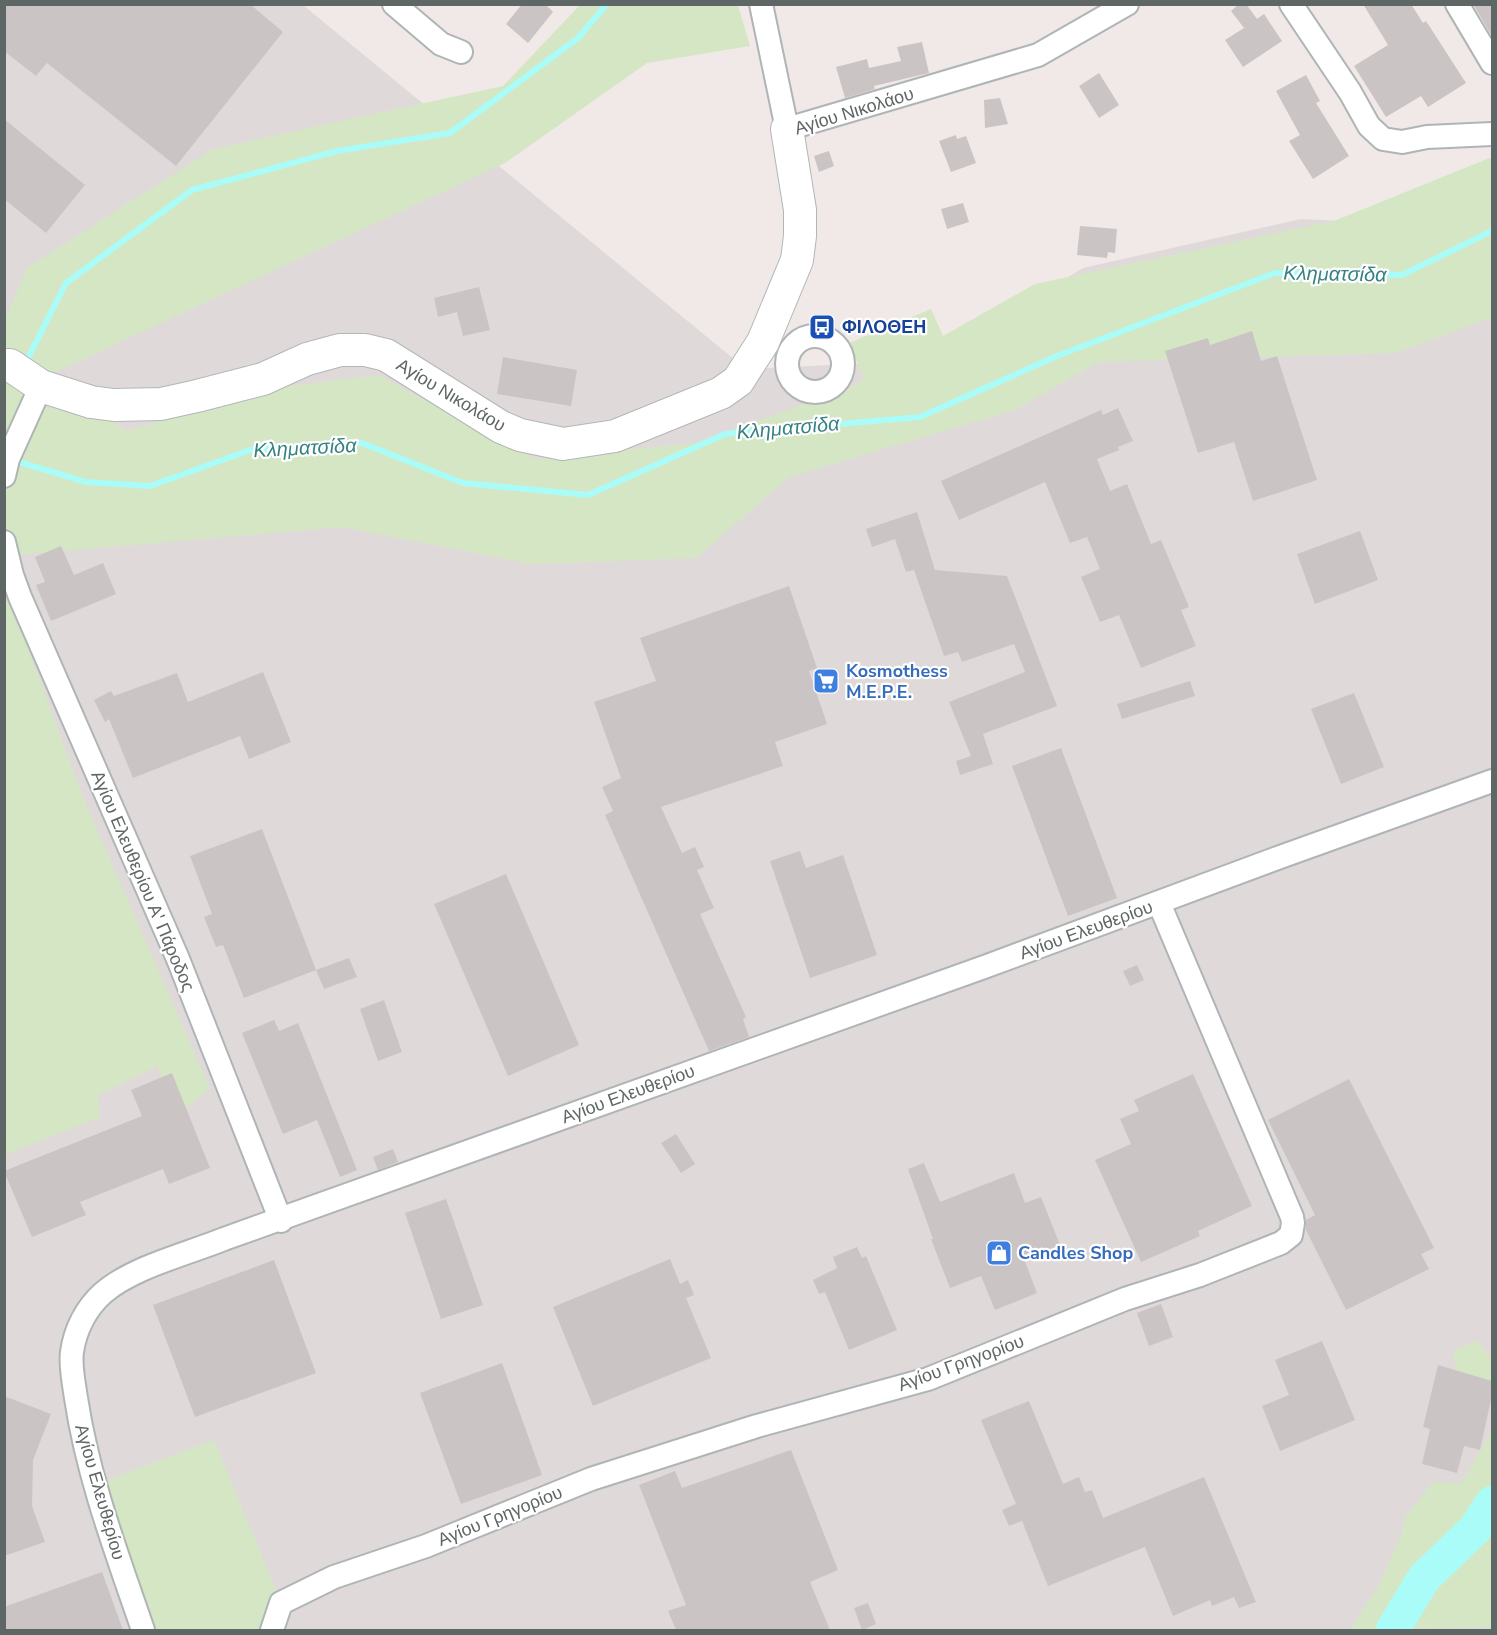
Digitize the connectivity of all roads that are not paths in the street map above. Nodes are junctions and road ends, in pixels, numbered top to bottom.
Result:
1 (394, 4) edge
2 (761, 4) edge
3 (1127, 4) edge
4 (1291, 4) edge
5 (1456, 4) edge
6 (1099, 12) edge
7 (461, 52) dead end
8 (1492, 63) edge
9 (787, 129) junction
10 (1492, 134) edge
11 (4, 365) edge
12 (41, 386) junction
13 (4, 476) edge
14 (4, 542) edge
15 (1492, 781) edge
16 (1159, 903) junction
17 (280, 1221) junction
18 (143, 1630) edge
19 (272, 1630) edge

1 - 7 street
2 - 9 street
3 - 6 street, Αγίου Νικολάου
4 - 10 street
5 - 8 street
6 - 9 street, Αγίου Νικολάου
9 - 12 street, Αγίου Νικολάου
11 - 12 street, Αγίου Νικολάου
12 - 13 street
14 - 17 street, Αγίου Ελευθερίου Α' Πάροδος
15 - 16 street, Αγίου Ελευθερίου
16 - 17 street, Αγίου Ελευθερίου
16 - 19 street, Αγίου Γρηγορίου
17 - 18 street, Αγίου Ελευθερίου

